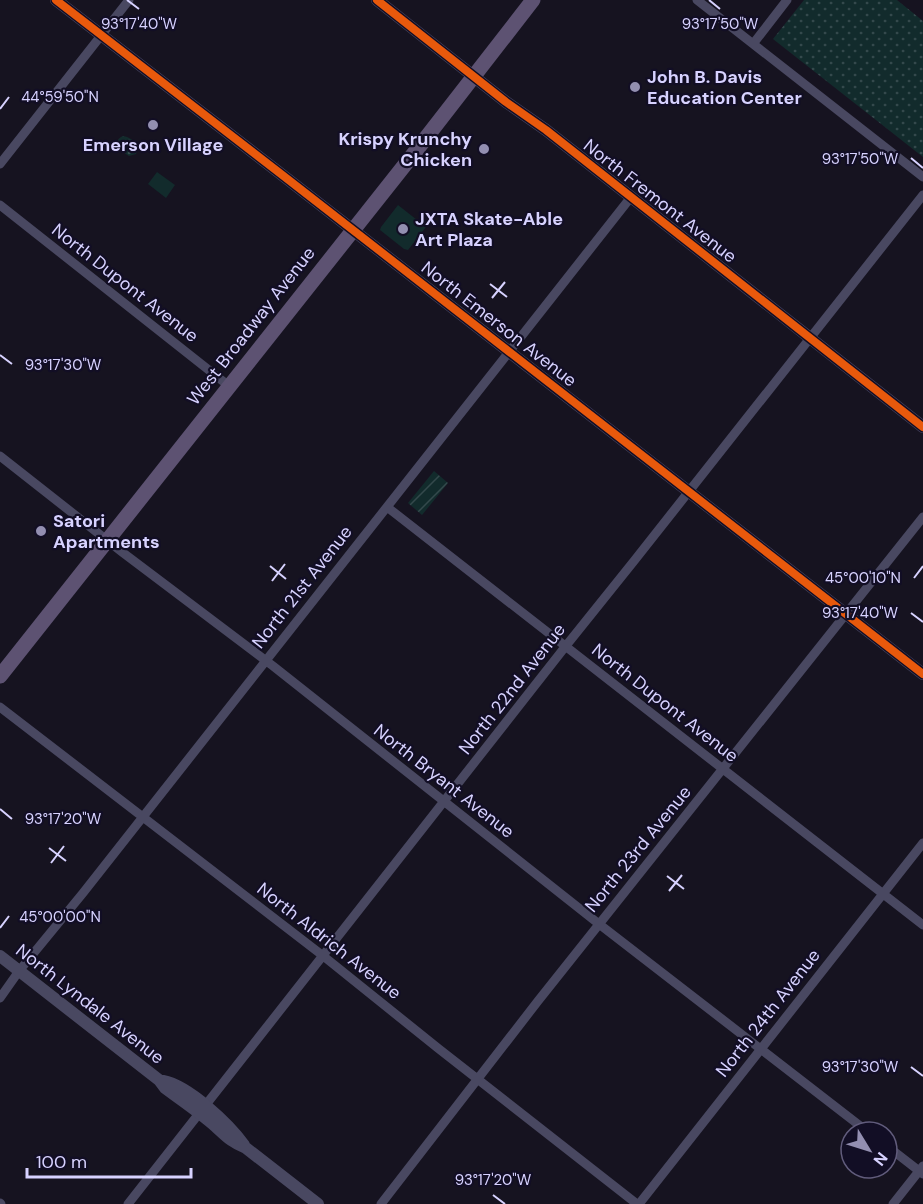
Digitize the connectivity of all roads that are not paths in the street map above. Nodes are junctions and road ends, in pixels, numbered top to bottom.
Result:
1 (56, 0) edge
2 (129, 0) edge
3 (377, 0) edge
4 (533, 0) edge
5 (697, 0) edge
6 (787, 0) edge
7 (101, 35) junction
8 (753, 44) junction
9 (473, 76) junction
10 (0, 164) edge
11 (923, 177) edge
12 (923, 195) edge
13 (631, 197) junction
14 (0, 205) edge
15 (353, 229) junction
16 (810, 338) junction
17 (510, 352) junction
18 (229, 386) junction
19 (923, 427) edge
20 (0, 456) edge
21 (690, 491) junction
22 (387, 507) junction
23 (923, 517) edge
24 (107, 540) junction
25 (846, 614) junction
26 (565, 647) junction
27 (266, 660) junction
28 (923, 674) edge
29 (0, 676) edge
30 (0, 707) edge
31 (724, 769) junction
32 (443, 801) junction
33 (141, 817) junction
34 (923, 843) edge
35 (883, 894) junction
36 (599, 924) junction
37 (923, 925) edge
38 (322, 955) junction
39 (0, 956) edge
40 (19, 971) junction
41 (0, 998) edge
42 (760, 1049) junction
43 (478, 1080) junction
44 (202, 1110) junction
45 (852, 1120) edge
46 (899, 1154) edge
47 (922, 1170) edge
48 (128, 1204) edge
49 (318, 1204) edge
50 (381, 1204) edge
51 (638, 1204) edge
52 (893, 1204) edge

1 - 7 street, North Emerson Avenue
2 - 7 street
3 - 9 street, North Fremont Avenue
4 - 9 main road, West Broadway Avenue
5 - 8 street
6 - 8 street
7 - 10 street
7 - 15 street, North Emerson Avenue
8 - 11 street
9 - 13 street, North Fremont Avenue
9 - 15 main road, West Broadway Avenue
12 - 16 street, North 22nd Avenue
13 - 16 street, North Fremont Avenue
13 - 17 street, North 21st Avenue
14 - 18 street, North Dupont Avenue
15 - 17 street, North Emerson Avenue
15 - 18 main road, West Broadway Avenue
16 - 19 street, North Fremont Avenue
16 - 21 street, North 22nd Avenue
17 - 21 street, North Emerson Avenue
17 - 22 street, North 21st Avenue
18 - 24 main road, West Broadway Avenue
20 - 24 street, North Bryant Avenue
21 - 25 street, North Emerson Avenue
21 - 26 street, North 22nd Avenue
22 - 26 street, North Dupont Avenue
22 - 27 street, North 21st Avenue
23 - 25 street, North 23rd Avenue
24 - 27 street, North Bryant Avenue
24 - 29 main road, West Broadway Avenue
25 - 28 street, North Emerson Avenue
25 - 31 street, North 23rd Avenue
26 - 31 street, North Dupont Avenue
26 - 32 street, North 22nd Avenue
27 - 32 street, North Bryant Avenue
27 - 33 street, North 21st Avenue
30 - 33 street, North Aldrich Avenue
31 - 35 street, North Dupont Avenue
31 - 36 street, North 23rd Avenue
32 - 36 street, North Bryant Avenue
32 - 38 street, North 22nd Avenue
33 - 38 street, North Aldrich Avenue
33 - 40 street, North 21st Avenue
34 - 35 street, North 24th Avenue
35 - 37 street, North Dupont Avenue
35 - 42 street, North 24th Avenue
36 - 42 street, North Bryant Avenue
36 - 43 street, North 23rd Avenue
38 - 43 street, North Aldrich Avenue
38 - 44 street, North 22nd Avenue
39 - 40 street, North Lyndale Avenue
40 - 41 street, North 21st Avenue
40 - 44 street, North Lyndale Avenue
42 - 45 street, North Bryant Avenue
42 - 51 street, North 24th Avenue
43 - 50 street, North 23rd Avenue
43 - 51 street, North Aldrich Avenue
44 - 48 street, North 22nd Avenue
44 - 49 street, North Lyndale Avenue
46 - 47 street
47 - 52 street

